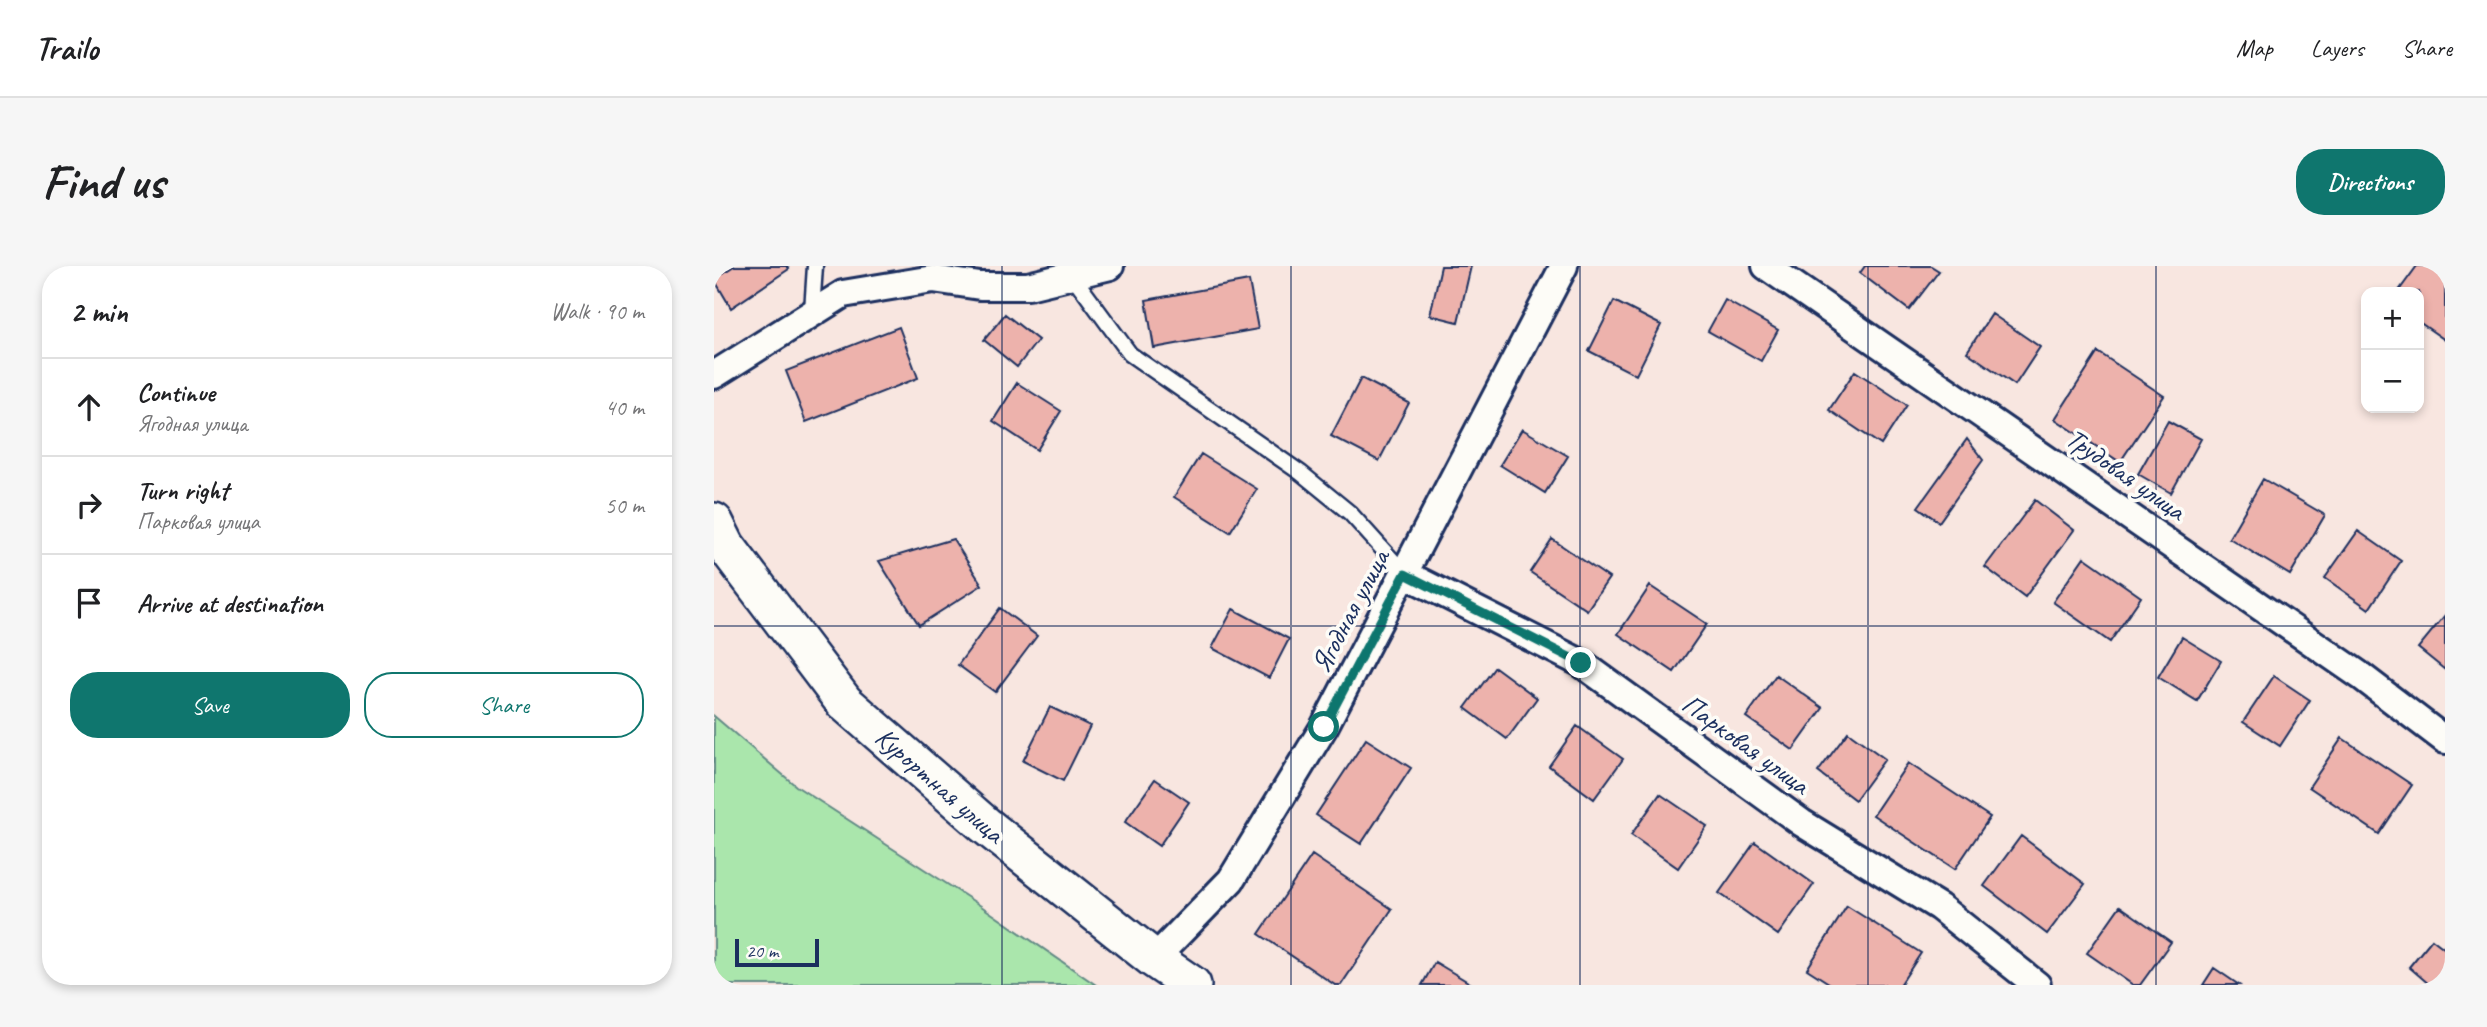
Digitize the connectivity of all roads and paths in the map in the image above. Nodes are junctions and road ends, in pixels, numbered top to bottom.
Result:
1 (815, 266) edge
2 (1110, 266) edge
3 (1564, 266) edge
4 (1766, 266) edge
5 (1072, 275) junction
6 (812, 311) junction
7 (714, 375) edge
8 (718, 537) edge
9 (1405, 574) junction
10 (2445, 740) edge
11 (1154, 959) junction
12 (1192, 985) edge
13 (2037, 985) edge

1 - 6 lane
2 - 5 street
3 - 9 street, Ягодная улица
4 - 10 street, Трудовая улица
5 - 6 street
5 - 9 lane
6 - 7 street
8 - 11 street, Курортная улица
9 - 11 street, Ягодная улица
9 - 13 street, Парковая улица
11 - 12 street, Курортная улица

